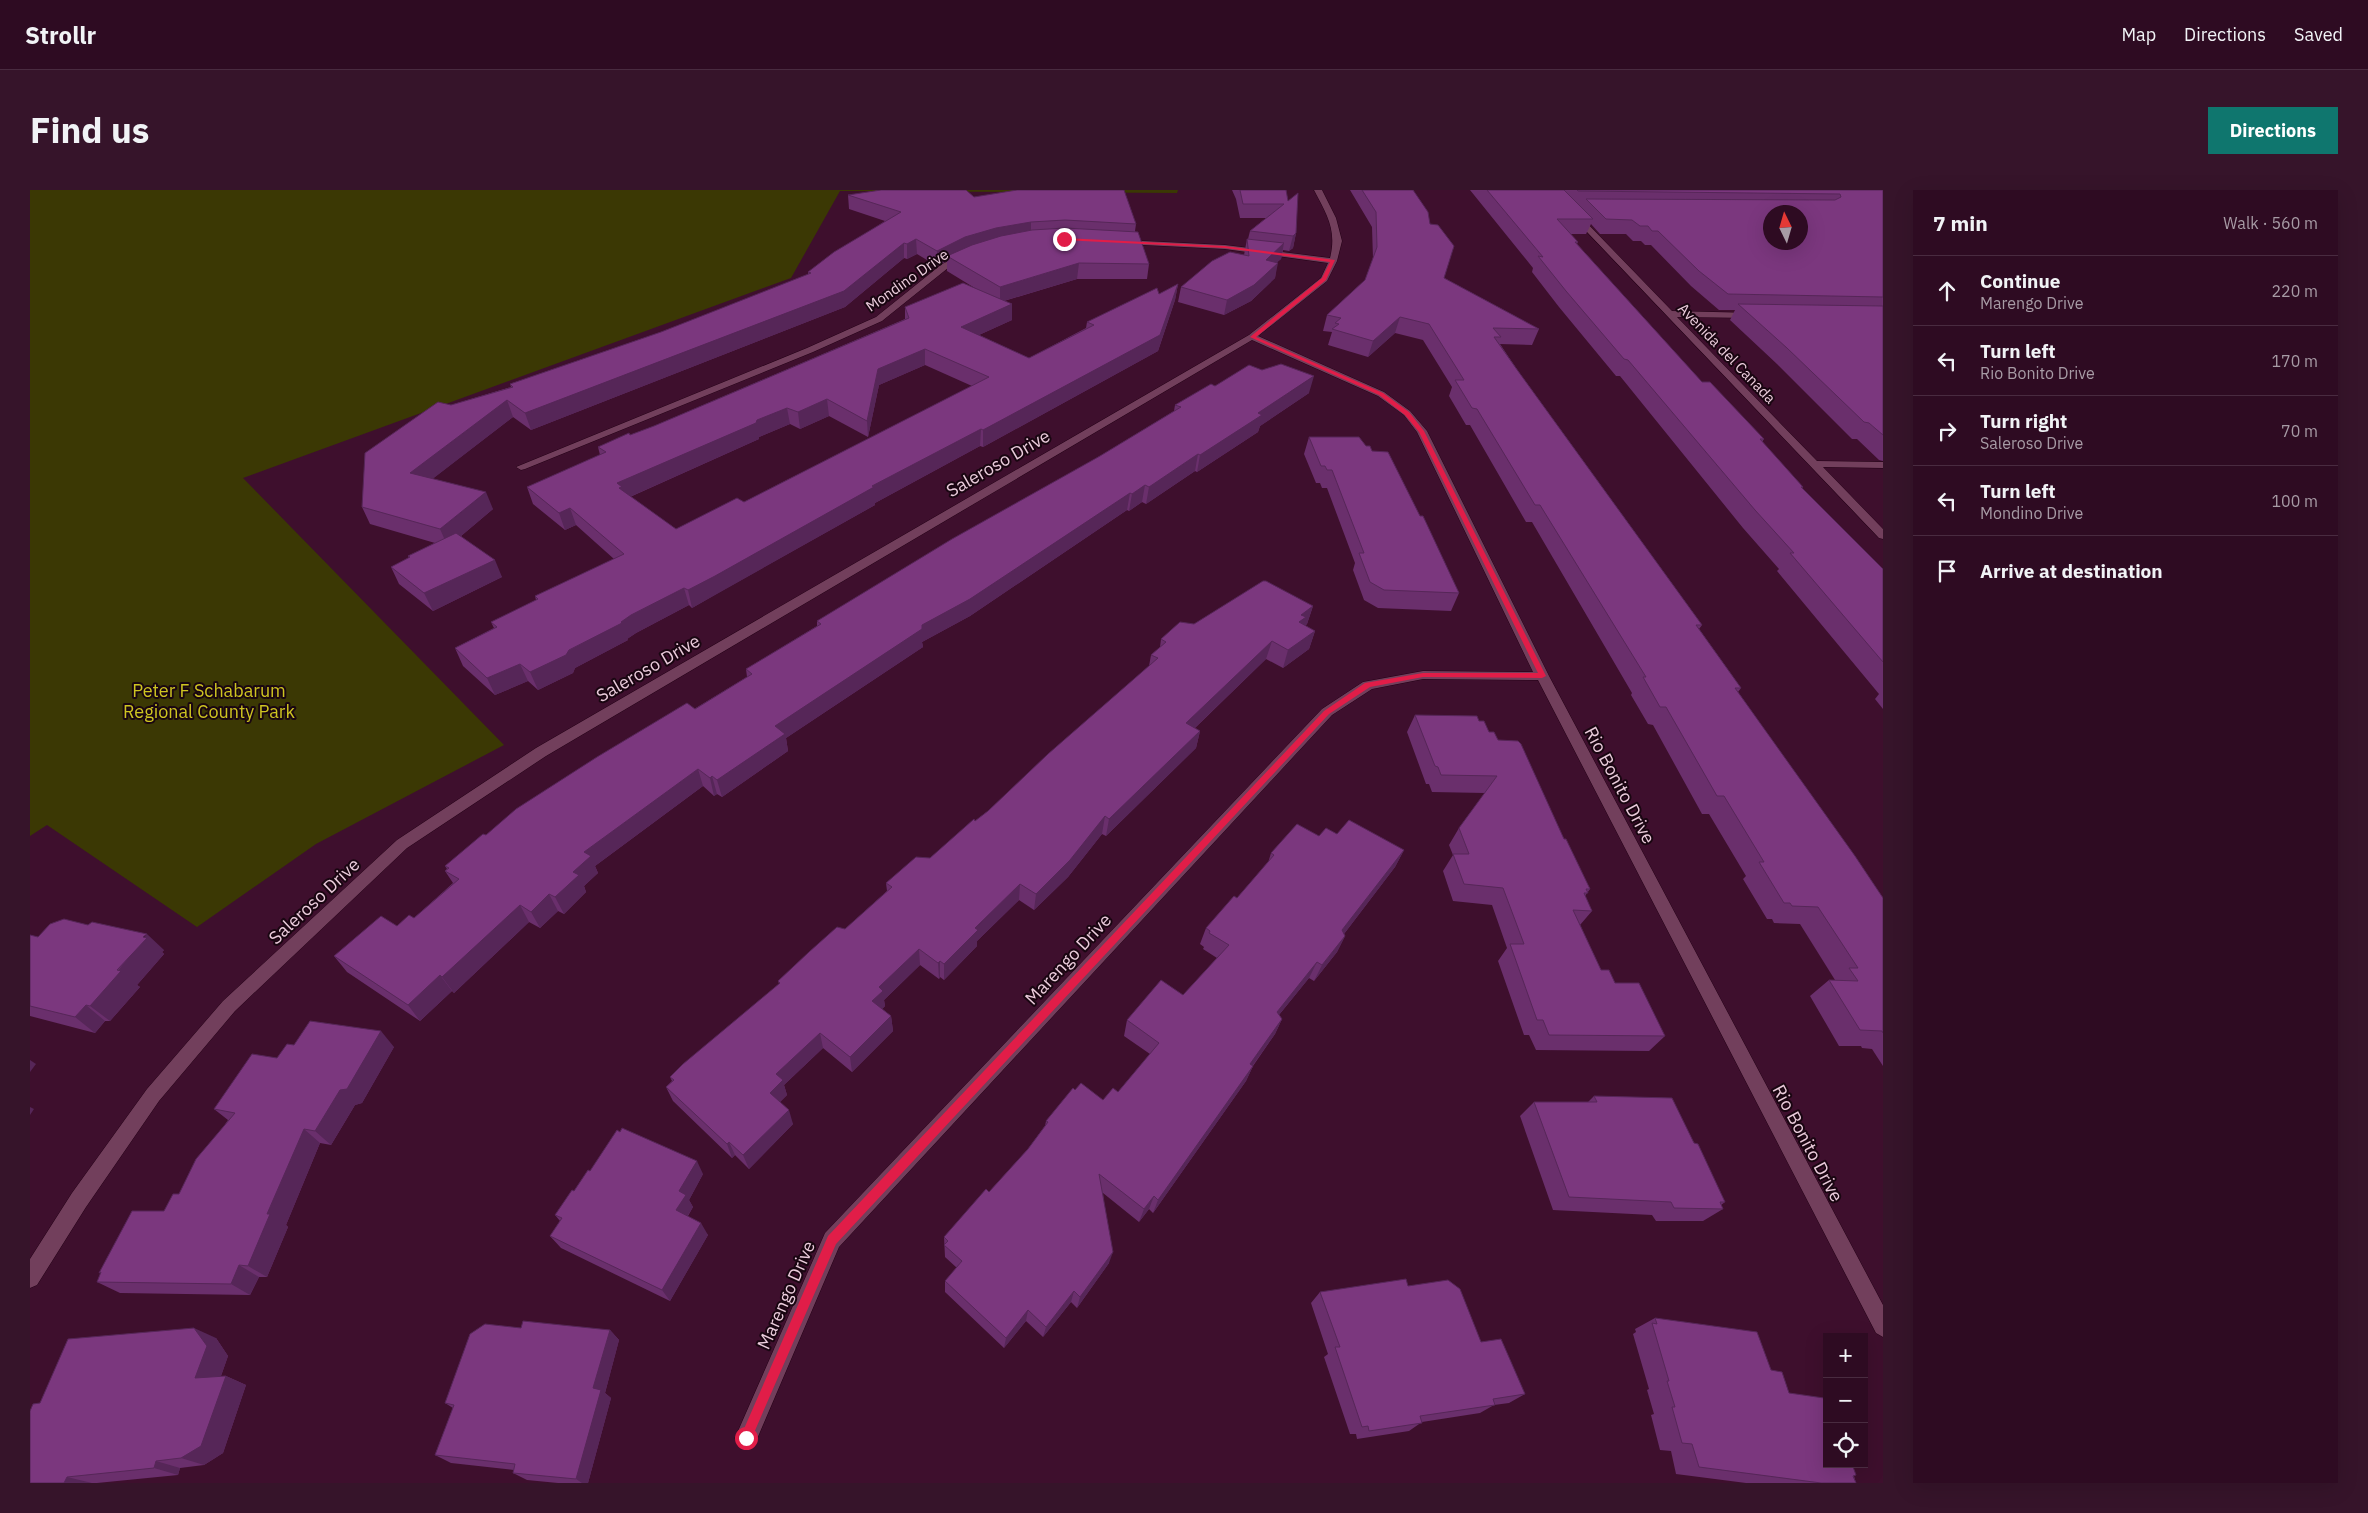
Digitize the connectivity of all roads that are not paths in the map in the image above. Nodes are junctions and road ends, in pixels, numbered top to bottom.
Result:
1 (1318, 190) edge
2 (1551, 190) edge
3 (1111, 241) edge
4 (977, 253) edge
5 (1333, 261) junction
6 (1671, 314) junction
7 (1758, 315) edge
8 (1252, 337) junction
9 (1815, 464) junction
10 (1883, 465) edge
11 (521, 467) dead end
12 (1883, 536) edge
13 (1542, 676) junction
14 (30, 1278) edge
15 (1883, 1326) edge
16 (746, 1438) dead end

1 - 5 street, Saleroso Drive
2 - 6 street, Avenida del Canada
3 - 5 street
4 - 11 street, Mondino Drive
5 - 8 street, Saleroso Drive
6 - 7 street
6 - 9 street, Avenida del Canada
8 - 13 street, Rio Bonito Drive
8 - 14 street, Saleroso Drive
9 - 10 street
9 - 12 street, Avenida del Canada
13 - 15 street, Rio Bonito Drive
13 - 16 street, Marengo Drive

